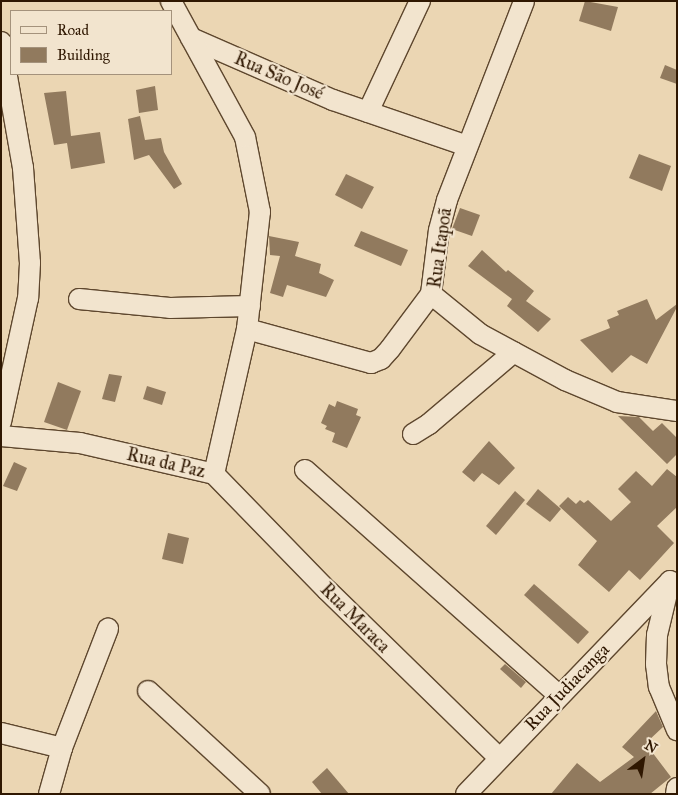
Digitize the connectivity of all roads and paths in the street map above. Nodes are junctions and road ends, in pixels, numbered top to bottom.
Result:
1 (171, 1) edge
2 (420, 1) edge
3 (524, 1) edge
4 (191, 38) junction
5 (1, 42) edge
6 (368, 112) junction
7 (467, 146) junction
8 (431, 294) junction
9 (79, 299) dead end
10 (250, 306) junction
11 (247, 330) junction
12 (514, 352) junction
13 (677, 411) edge
14 (1, 422) edge
15 (413, 434) dead end
16 (1, 436) edge
17 (305, 470) dead end
18 (214, 474) junction
19 (673, 578) edge
20 (108, 629) dead end
21 (148, 691) dead end
22 (558, 696) junction
23 (677, 730) edge
24 (1, 733) edge
25 (62, 748) junction
26 (499, 758) junction
27 (677, 788) edge
28 (49, 794) edge
29 (260, 794) edge
30 (466, 794) edge
31 (676, 794) edge

1 - 4 street, Rua da Paz
2 - 6 street
3 - 7 street, Rua Itapoã
4 - 6 street, Rua São José
4 - 10 street, Rua da Paz
5 - 14 street
6 - 7 street, Rua São José
7 - 8 street, Rua Itapoã
8 - 11 street
8 - 12 street, Rua Itapoã
9 - 10 street
10 - 11 street, Rua da Paz
11 - 18 street, Rua da Paz
12 - 13 street, Rua Itapoã
12 - 15 street
16 - 18 street, Rua da Paz
17 - 22 street
18 - 26 street, Rua Maraca
19 - 22 street, Rua Judiacanga
19 - 23 street
20 - 25 street
21 - 29 street
22 - 26 street, Rua Judiacanga
24 - 25 street
25 - 28 street
26 - 30 street, Rua Judiacanga
27 - 31 street

